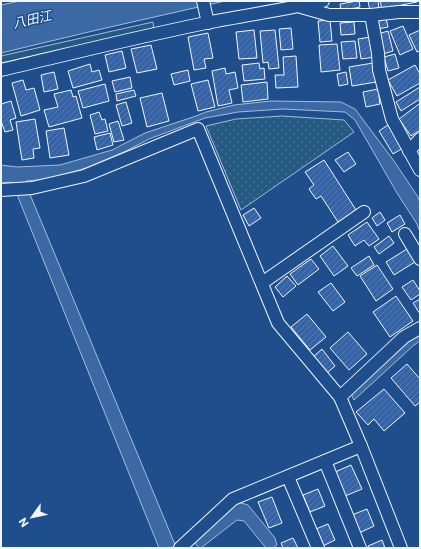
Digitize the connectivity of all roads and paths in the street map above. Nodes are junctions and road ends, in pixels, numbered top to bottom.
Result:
1 (203, 1) edge
2 (322, 1) edge
3 (300, 6) junction
4 (420, 12) edge
5 (371, 15) junction
6 (208, 22) junction
7 (1, 70) edge
8 (420, 139) edge
9 (409, 151) junction
10 (420, 170) edge
11 (6, 190) edge
12 (364, 212) dead end
13 (405, 234) dead end
14 (420, 259) edge
15 (262, 282) junction
16 (420, 328) edge
17 (340, 397) junction
18 (361, 446) junction
19 (325, 462) junction
20 (288, 477) junction
21 (180, 548) edge
22 (318, 548) edge
23 (360, 548) edge
24 (401, 548) edge

1 - 6 street
2 - 3 street
3 - 5 street
3 - 6 street
4 - 5 street
5 - 9 street
6 - 7 street
8 - 9 street
9 - 10 street
11 - 15 street
12 - 15 street
13 - 14 street
15 - 17 street
16 - 17 street
17 - 18 street
18 - 19 street
18 - 24 street
19 - 20 street
19 - 23 street
20 - 21 street
20 - 22 street

